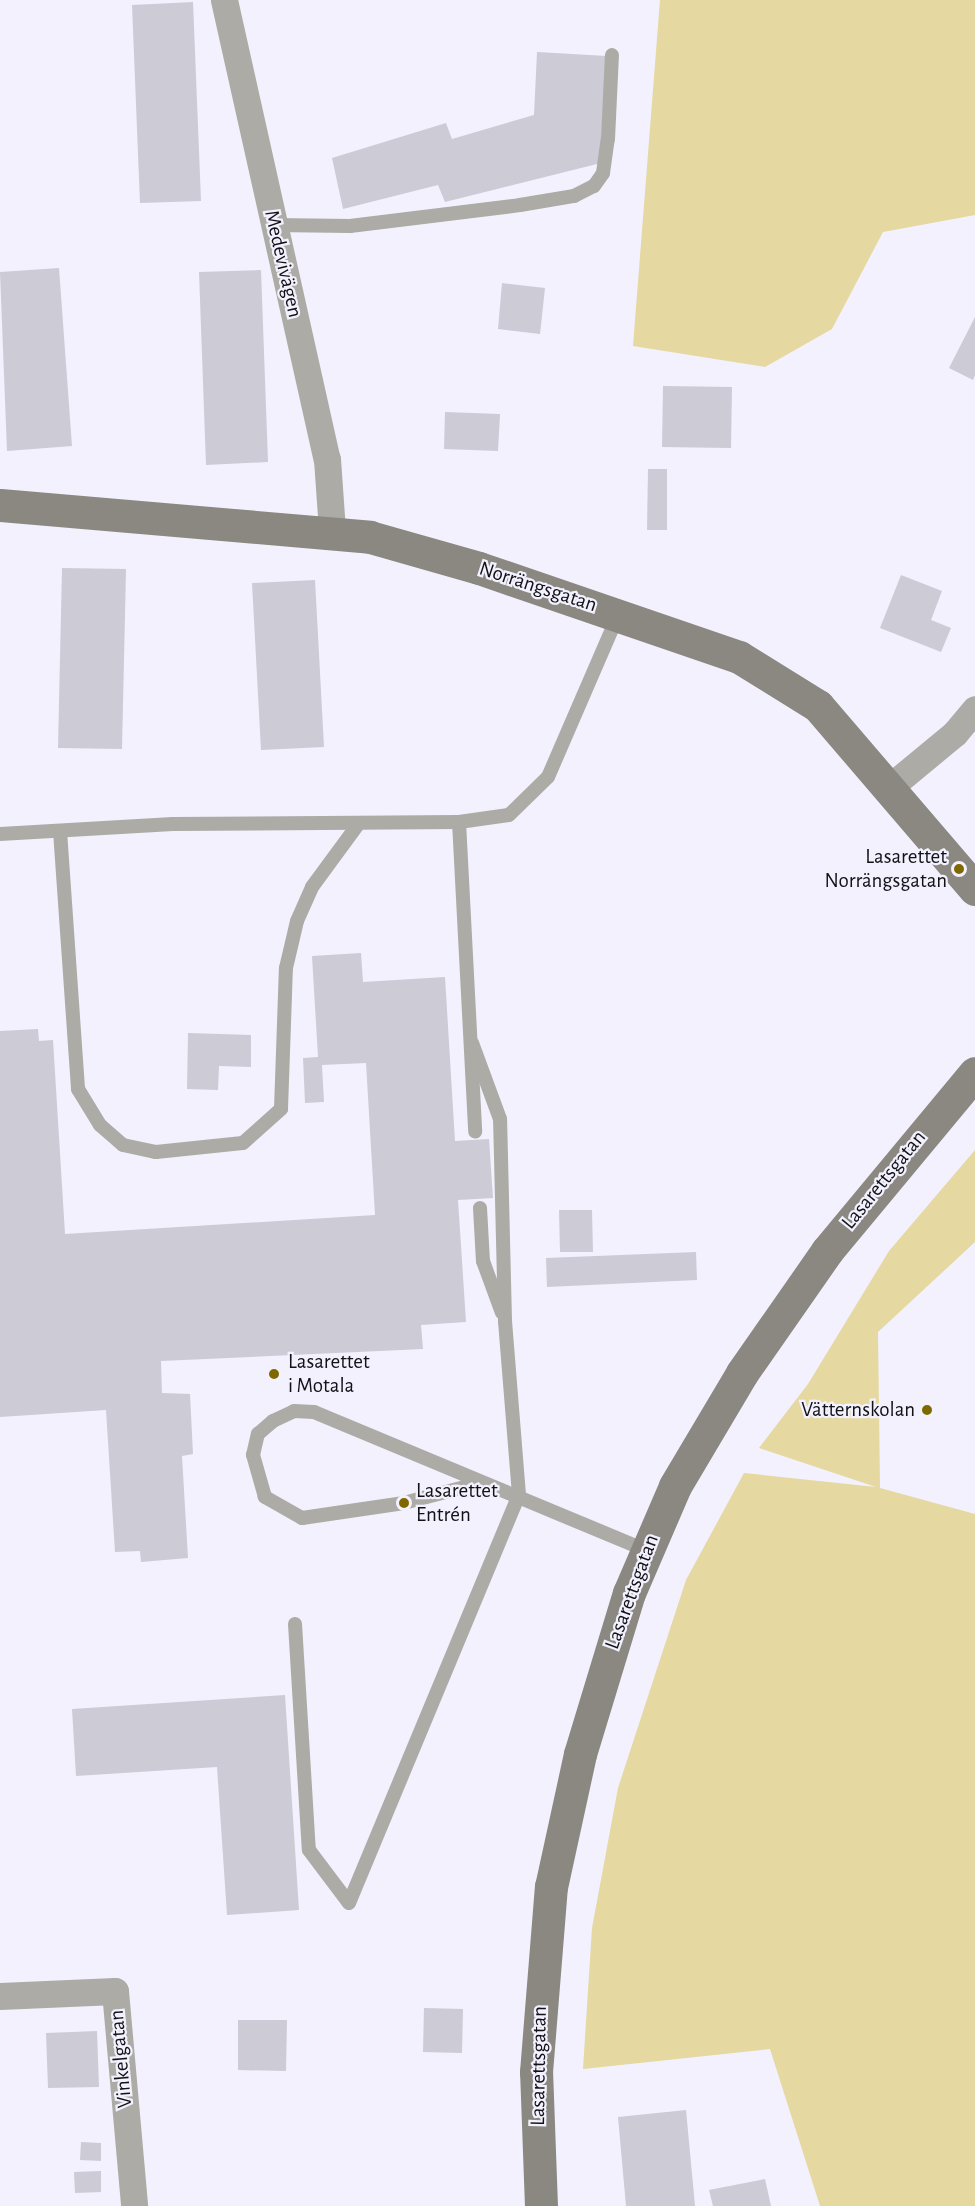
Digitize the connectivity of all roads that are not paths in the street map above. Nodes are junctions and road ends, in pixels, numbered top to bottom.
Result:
1 (224, 0) edge
2 (612, 55) dead end
3 (274, 225) junction
4 (0, 505) edge
5 (332, 530) junction
6 (619, 613) junction
7 (975, 709) edge
8 (891, 786) junction
9 (359, 822) junction
10 (459, 822) junction
11 (60, 831) junction
12 (0, 834) edge
13 (975, 889) edge
14 (472, 1043) junction
15 (975, 1073) edge
16 (475, 1132) dead end
17 (480, 1208) dead end
18 (505, 1321) junction
19 (480, 1483) junction
20 (519, 1495) junction
21 (646, 1550) junction
22 (295, 1624) dead end
23 (0, 1996) edge
24 (134, 2206) edge
25 (541, 2206) edge

1 - 3 street, Medevivägen
2 - 3 lane
3 - 5 street, Medevivägen
4 - 5 street, Norrängsgatan
5 - 6 street, Norrängsgatan
6 - 8 street, Norrängsgatan
6 - 10 lane
7 - 8 street
8 - 13 street, Norrängsgatan
9 - 10 lane
9 - 11 lane
9 - 11 lane
10 - 14 lane
11 - 12 lane
14 - 16 lane
14 - 18 lane
15 - 21 street, Lasarettsgatan
17 - 18 lane
18 - 20 lane
19 - 19 lane
19 - 20 lane
20 - 21 lane
20 - 22 lane
21 - 25 street, Lasarettsgatan
23 - 24 street, Vinkelgatan

